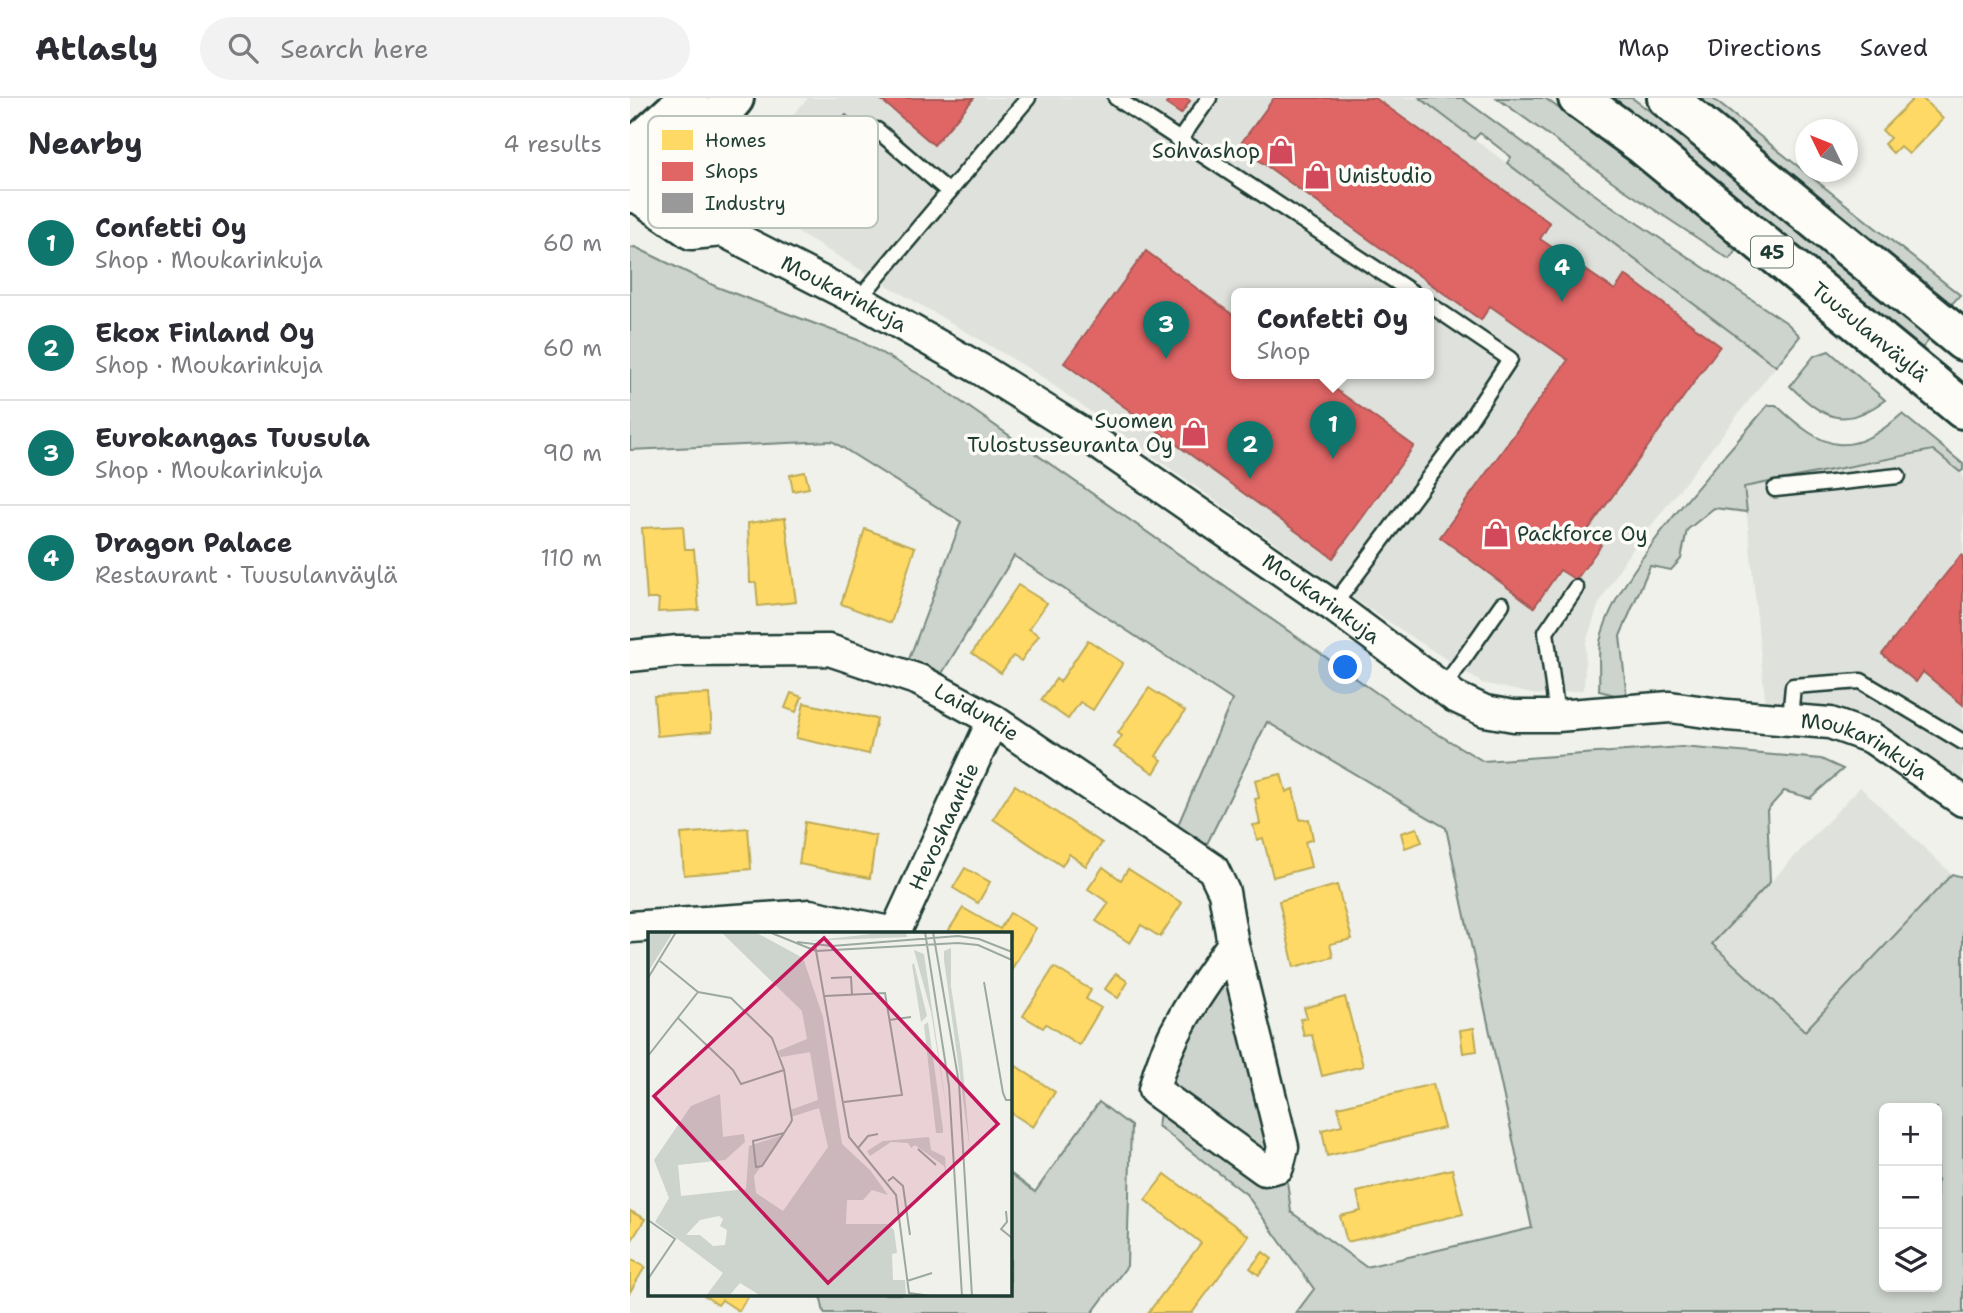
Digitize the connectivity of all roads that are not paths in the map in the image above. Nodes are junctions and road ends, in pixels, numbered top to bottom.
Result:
1 (1028, 98) edge
2 (1116, 98) edge
3 (1209, 98) edge
4 (1578, 98) edge
5 (1667, 98) edge
6 (878, 131) edge
7 (1179, 141) junction
8 (634, 177) edge
9 (648, 191) edge
10 (949, 192) junction
11 (685, 228) edge
12 (723, 230) joint
13 (1405, 288) edge
14 (858, 300) junction
15 (1434, 307) edge
16 (1963, 341) edge
17 (1963, 409) edge
18 (1898, 476) dead end
19 (1775, 489) dead end
20 (1576, 588) dead end
21 (1502, 604) dead end
22 (1333, 606) junction
23 (630, 656) edge
24 (1443, 688) junction
25 (1557, 716) junction
26 (1790, 718) junction
27 (993, 720) junction
28 (1963, 742) edge
29 (1963, 801) edge
30 (630, 927) edge
31 (889, 932) edge
32 (894, 932) edge
33 (1233, 944) junction

1 - 10 lane
2 - 7 lane
3 - 7 lane
4 - 17 main road, Tuusulanväylä / 45
5 - 16 main road, 45
6 - 10 lane
7 - 13 lane
8 - 9 street
10 - 14 lane
11 - 12 street
12 - 14 street, Moukarinkuja
14 - 22 street, Moukarinkuja
15 - 22 lane
18 - 19 lane
20 - 25 lane
21 - 24 lane
22 - 24 street, Moukarinkuja
23 - 27 street, Laiduntie
24 - 25 street, Moukarinkuja
25 - 26 street, Moukarinkuja
26 - 28 lane
26 - 29 street, Moukarinkuja
27 - 32 street, Hevoshaantie
27 - 33 street, Laiduntie
30 - 31 street, Hevoshaantie
33 - 33 street, Laiduntie

